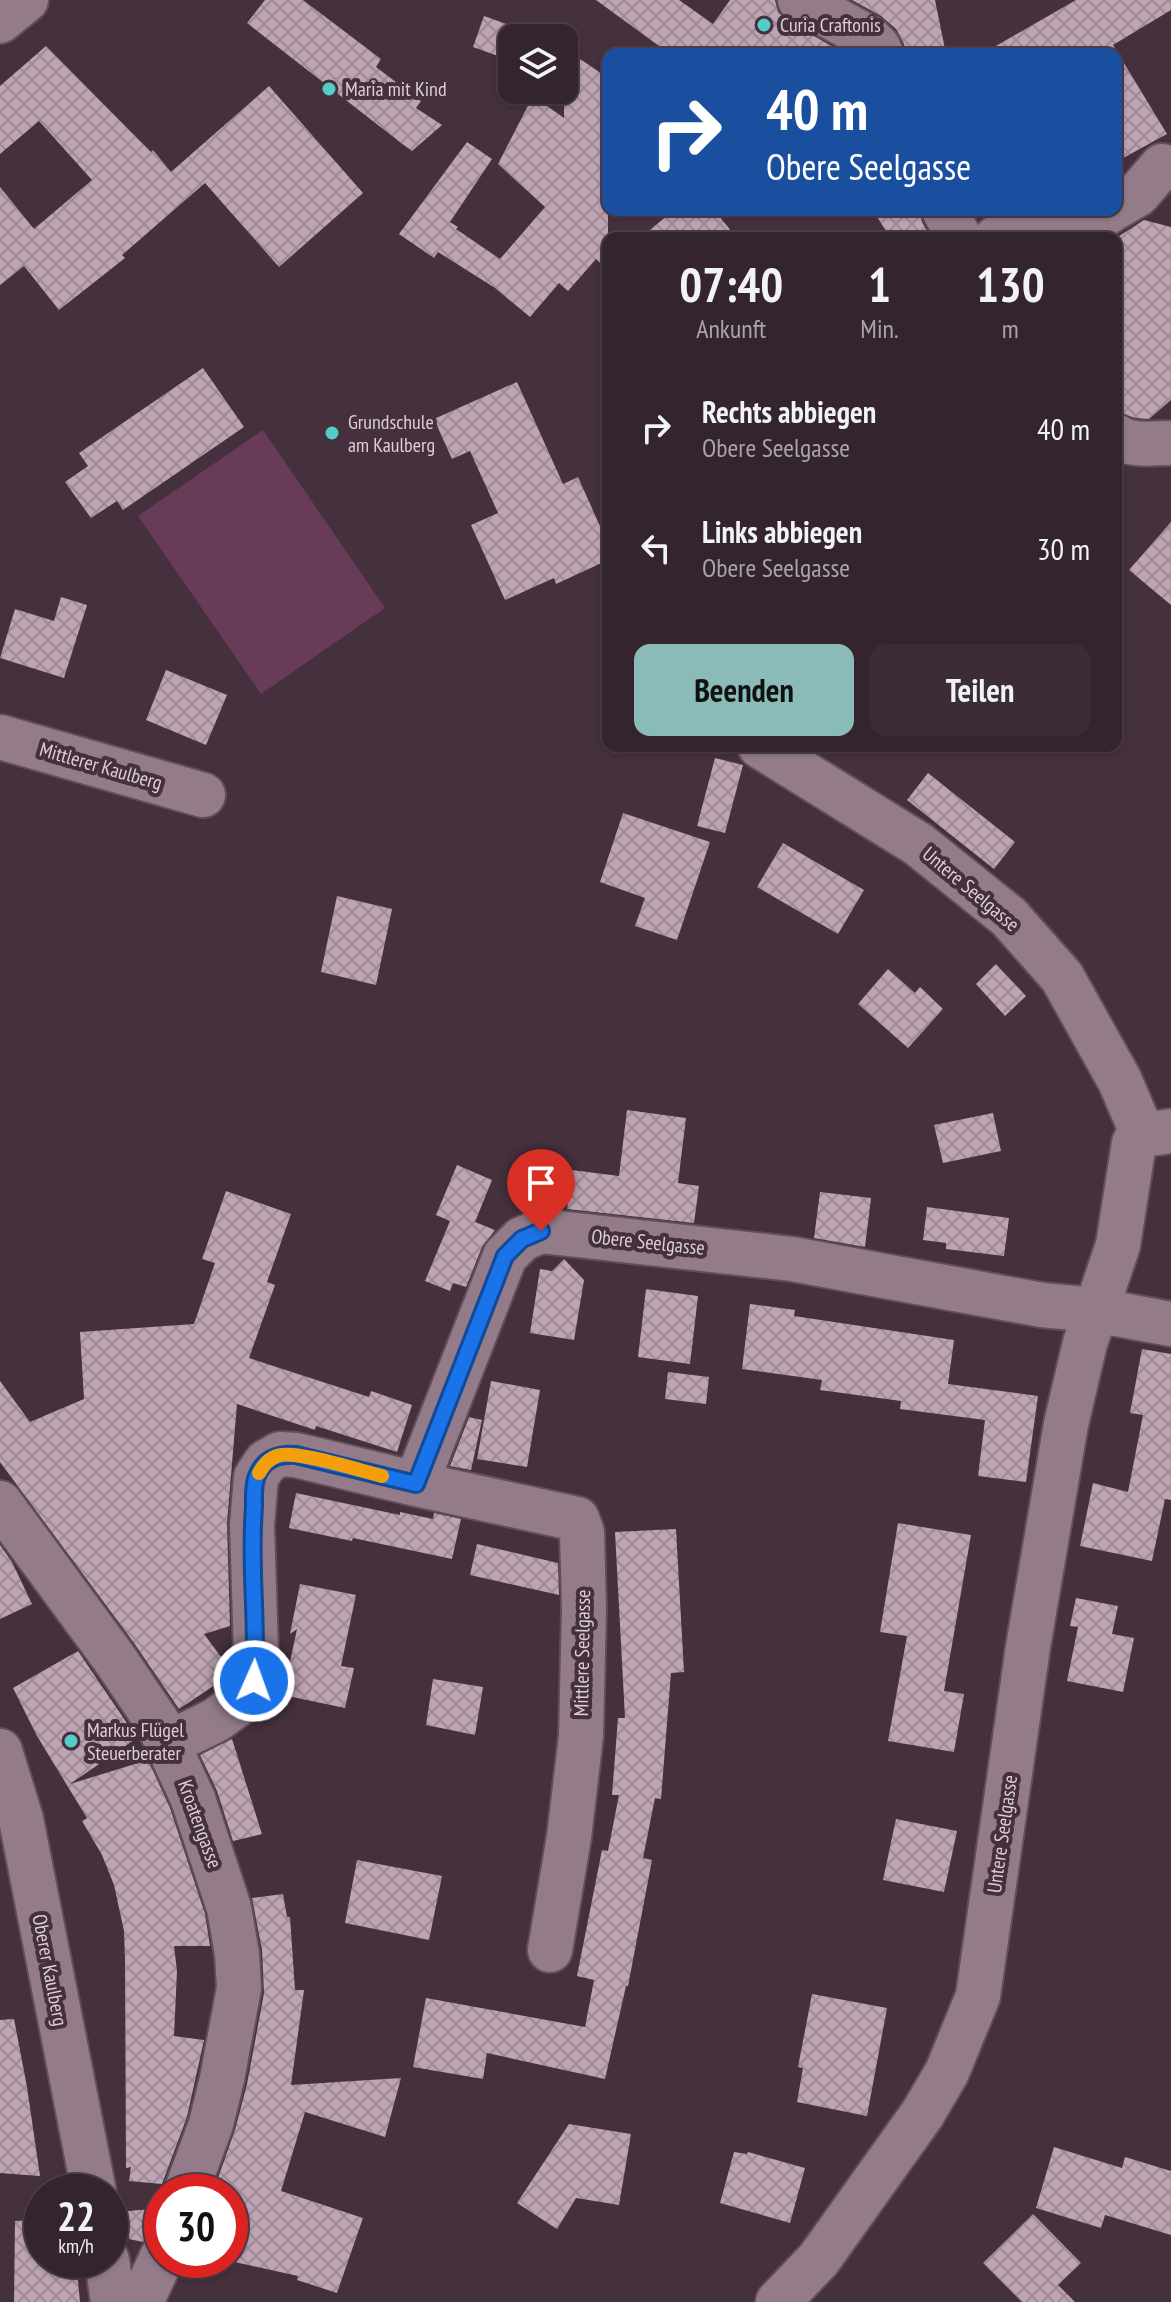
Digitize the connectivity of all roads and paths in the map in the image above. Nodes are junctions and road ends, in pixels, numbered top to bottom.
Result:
1 (26, 0) edge
2 (800, 0) edge
3 (0, 21) edge
4 (878, 48) edge
5 (1167, 164) edge
6 (1122, 183) edge
7 (1122, 203) edge
8 (1051, 216) edge
9 (1102, 216) edge
10 (1016, 232) edge
11 (1087, 232) edge
12 (1122, 440) edge
13 (1171, 443) edge
14 (0, 737) edge
15 (770, 752) edge
16 (203, 795) dead end
17 (1157, 1133) edge
18 (1095, 1310) junction
19 (1171, 1324) edge
20 (416, 1484) junction
21 (0, 1503) edge
22 (169, 1743) junction
23 (0, 1751) edge
24 (11, 1828) edge
25 (550, 1950) dead end
26 (90, 2174) edge
27 (193, 2174) edge
28 (110, 2278) edge
29 (152, 2278) edge
30 (113, 2302) edge
31 (141, 2302) edge
32 (778, 2302) edge

1 - 3 street
2 - 4 street
5 - 6 street
5 - 7 street
8 - 10 street
9 - 11 street
12 - 13 street
14 - 16 street, Mittlerer Kaulberg
15 - 17 street, Untere Seelgasse
17 - 18 street, Untere Seelgasse
18 - 19 street
18 - 20 street, Obere Seelgasse
18 - 32 street, Untere Seelgasse
20 - 22 street
20 - 25 street, Mittlere Seelgasse
21 - 22 street, Kroatengasse
22 - 27 street, Kroatengasse
23 - 24 street, Oberer Kaulberg
24 - 26 street, Oberer Kaulberg
28 - 30 street
29 - 31 street

